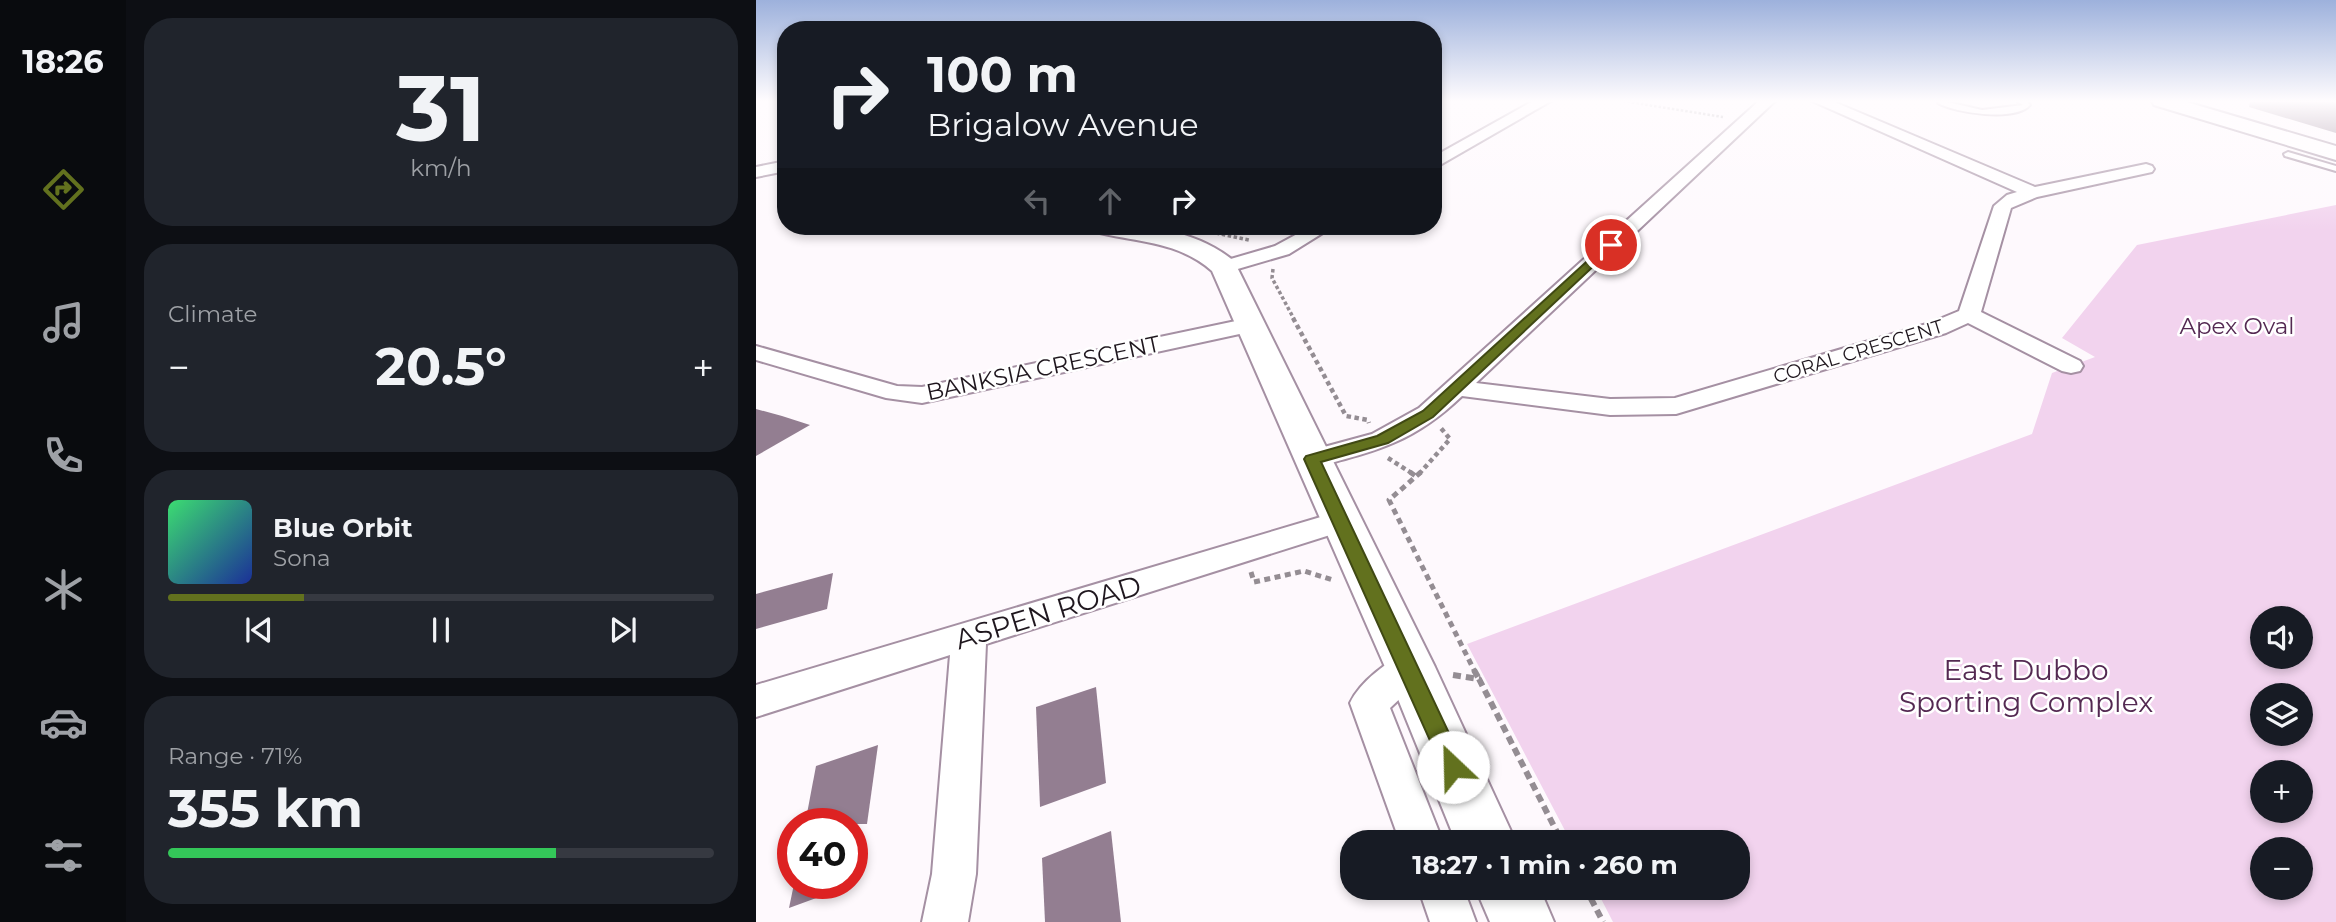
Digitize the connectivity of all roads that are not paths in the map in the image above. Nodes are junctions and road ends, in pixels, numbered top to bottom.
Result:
1 (1463, 144) edge
2 (1721, 144) edge
3 (1918, 144) edge
4 (2305, 144) edge
5 (2336, 153) edge
6 (2288, 154) dead end
7 (1442, 158) edge
8 (777, 168) edge
9 (2146, 169) dead end
10 (2336, 169) edge
11 (756, 172) edge
12 (2033, 193) junction
13 (1142, 235) edge
14 (1308, 235) edge
15 (1219, 250) junction
16 (1969, 315) junction
17 (1250, 325) junction
18 (756, 354) edge
19 (2071, 366) dead end
20 (1456, 388) junction
21 (1312, 459) junction
22 (1341, 522) junction
23 (968, 636) junction
24 (1410, 667) junction
25 (756, 701) edge
26 (1417, 830) edge
27 (1481, 830) edge
28 (1445, 900) edge
29 (1512, 900) edge
30 (945, 922) edge
31 (1453, 922) edge
32 (1522, 922) edge

1 - 7 street
2 - 20 street
3 - 12 street
4 - 5 main road
6 - 10 lane
8 - 11 street
9 - 12 street, CORAL CRESCENT
12 - 16 street, CORAL CRESCENT
13 - 15 main road
14 - 15 street
15 - 17 main road
16 - 19 street
16 - 20 street, CORAL CRESCENT
17 - 18 street, BANKSIA CRESCENT
17 - 21 main road
20 - 21 street
21 - 22 main road
22 - 23 street, ASPEN ROAD
22 - 24 main road
23 - 25 street, ASPEN ROAD
23 - 30 street
24 - 26 street
24 - 27 main road
28 - 31 street
29 - 32 main road

